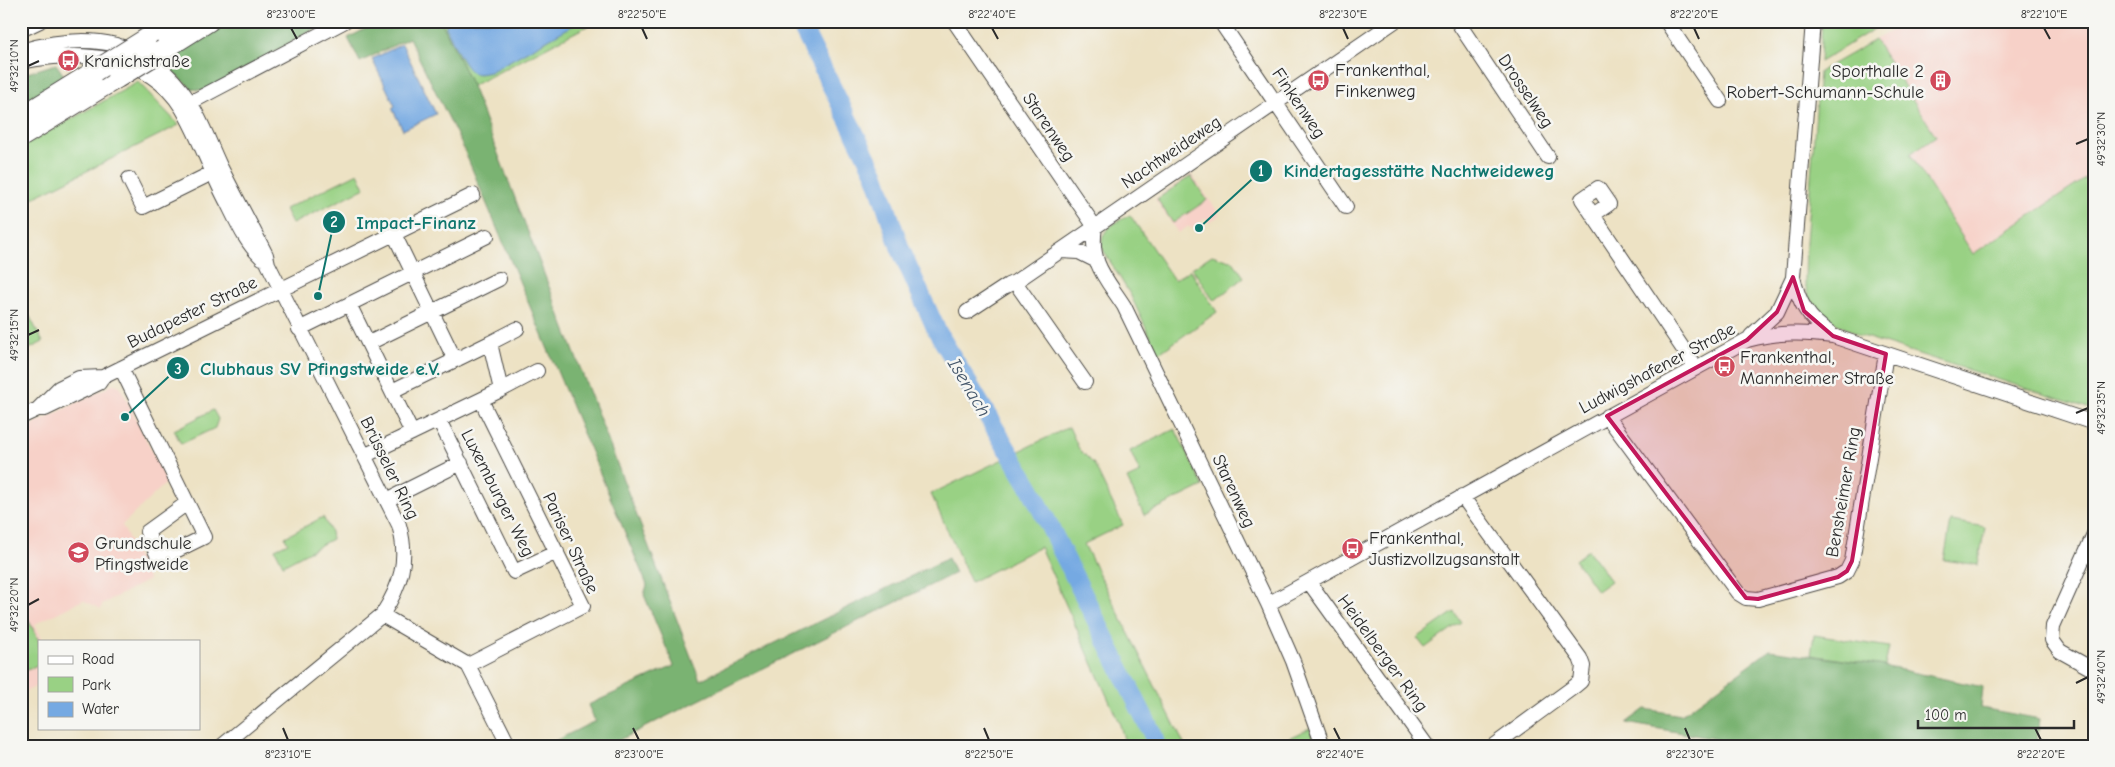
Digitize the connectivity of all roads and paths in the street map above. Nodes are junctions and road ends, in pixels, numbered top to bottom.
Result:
1 (40, 21) edge
2 (176, 21) edge
3 (209, 21) edge
4 (345, 21) edge
5 (954, 21) edge
6 (1220, 21) edge
7 (1395, 21) edge
8 (1457, 21) edge
9 (1666, 21) edge
10 (1813, 21) edge
11 (21, 30) edge
12 (152, 48) junction
13 (21, 51) edge
14 (21, 62) edge
15 (124, 71) junction
16 (1720, 101) dead end
17 (1276, 103) junction
18 (186, 105) junction
19 (21, 117) edge
20 (21, 137) edge
21 (1548, 156) dead end
22 (216, 171) junction
23 (129, 179) dead end
24 (473, 195) dead end
25 (1346, 207) dead end
26 (1593, 216) dead end
27 (1095, 227) junction
28 (394, 234) junction
29 (487, 236) dead end
30 (1060, 251) junction
31 (1095, 260) junction
32 (413, 272) junction
33 (1793, 277) junction
34 (499, 279) dead end
35 (1015, 282) junction
36 (280, 290) junction
37 (349, 304) junction
38 (431, 312) junction
39 (967, 312) dead end
40 (299, 329) junction
41 (517, 329) dead end
42 (1833, 336) junction
43 (1747, 340) junction
44 (369, 343) junction
45 (490, 343) junction
46 (1886, 354) junction
47 (455, 360) junction
48 (121, 368) junction
49 (1696, 368) junction
50 (537, 371) dead end
51 (1085, 382) dead end
52 (501, 390) junction
53 (392, 391) junction
54 (481, 400) junction
55 (1607, 416) junction
56 (21, 417) edge
57 (439, 420) junction
58 (2094, 423) edge
59 (412, 433) junction
60 (364, 456) junction
61 (461, 464) junction
62 (1462, 496) junction
63 (387, 500) junction
64 (187, 503) dead end
65 (2094, 534) edge
66 (556, 552) junction
67 (1309, 582) junction
68 (1268, 604) junction
69 (382, 615) junction
70 (468, 665) junction
71 (2094, 670) edge
72 (222, 746) edge
73 (509, 746) edge
74 (1323, 746) edge
75 (1427, 746) edge
76 (1493, 746) edge

1 - 11 street
2 - 12 highway
3 - 12 highway
4 - 18 street
5 - 27 street, Starenweg
6 - 17 street, Finkenweg
7 - 17 street, Nachtweideweg
8 - 21 street, Drosselweg
9 - 16 street
10 - 33 street
12 - 13 street, Brüsseler Ring
12 - 15 highway, bridge
12 - 18 street, Brüsseler Ring
12 - 19 highway, bridge
14 - 15 street, Brüsseler Ring
15 - 18 street, Brüsseler Ring
15 - 20 highway
17 - 25 street, Finkenweg
17 - 27 street, Nachtweideweg
18 - 22 street, Brüsseler Ring
22 - 23 street
22 - 36 street, Brüsseler Ring
24 - 28 street, Budapester Straße
26 - 49 street
27 - 30 street, Nachtweideweg
27 - 31 street
28 - 32 street
28 - 36 street, Budapester Straße
29 - 32 street
30 - 31 street
30 - 35 street, Nachtweideweg
31 - 68 street, Starenweg
32 - 37 street
32 - 38 street
33 - 42 street
33 - 43 street
34 - 38 street
35 - 39 street, Nachtweideweg
35 - 51 street
36 - 40 street, Brüsseler Ring
36 - 48 street, Budapester Straße
37 - 40 street
37 - 44 street
38 - 44 street
38 - 47 street
40 - 60 street, Brüsseler Ring
41 - 45 street
42 - 43 street, Ludwigshafener Straße
42 - 46 street, Ludwigshafener Straße
43 - 49 street, Ludwigshafener Straße
44 - 53 street
45 - 47 street
45 - 52 street
46 - 55 street, Bensheimer Ring
46 - 58 street, Ludwigshafener Straße
47 - 53 street
48 - 56 street, Budapester Straße
48 - 64 street, Budapester Straße
49 - 55 street, Ludwigshafener Straße
50 - 52 street
52 - 54 street
53 - 59 street
54 - 57 street
54 - 66 street, Pariser Straße
55 - 62 street, Ludwigshafener Straße
57 - 59 street
57 - 61 street, Luxemburger Weg
59 - 60 street
60 - 63 street, Brüsseler Ring
61 - 63 street
61 - 66 street, Luxemburger Weg
62 - 67 street, Ludwigshafener Straße
62 - 76 street
63 - 69 street, Brüsseler Ring
65 - 71 street
66 - 70 street, Pariser Straße
67 - 68 street, Ludwigshafener Straße
67 - 75 street, Heidelberger Ring
68 - 74 street, Starenweg
69 - 70 street
69 - 72 street, Brüsseler Ring
70 - 73 street

